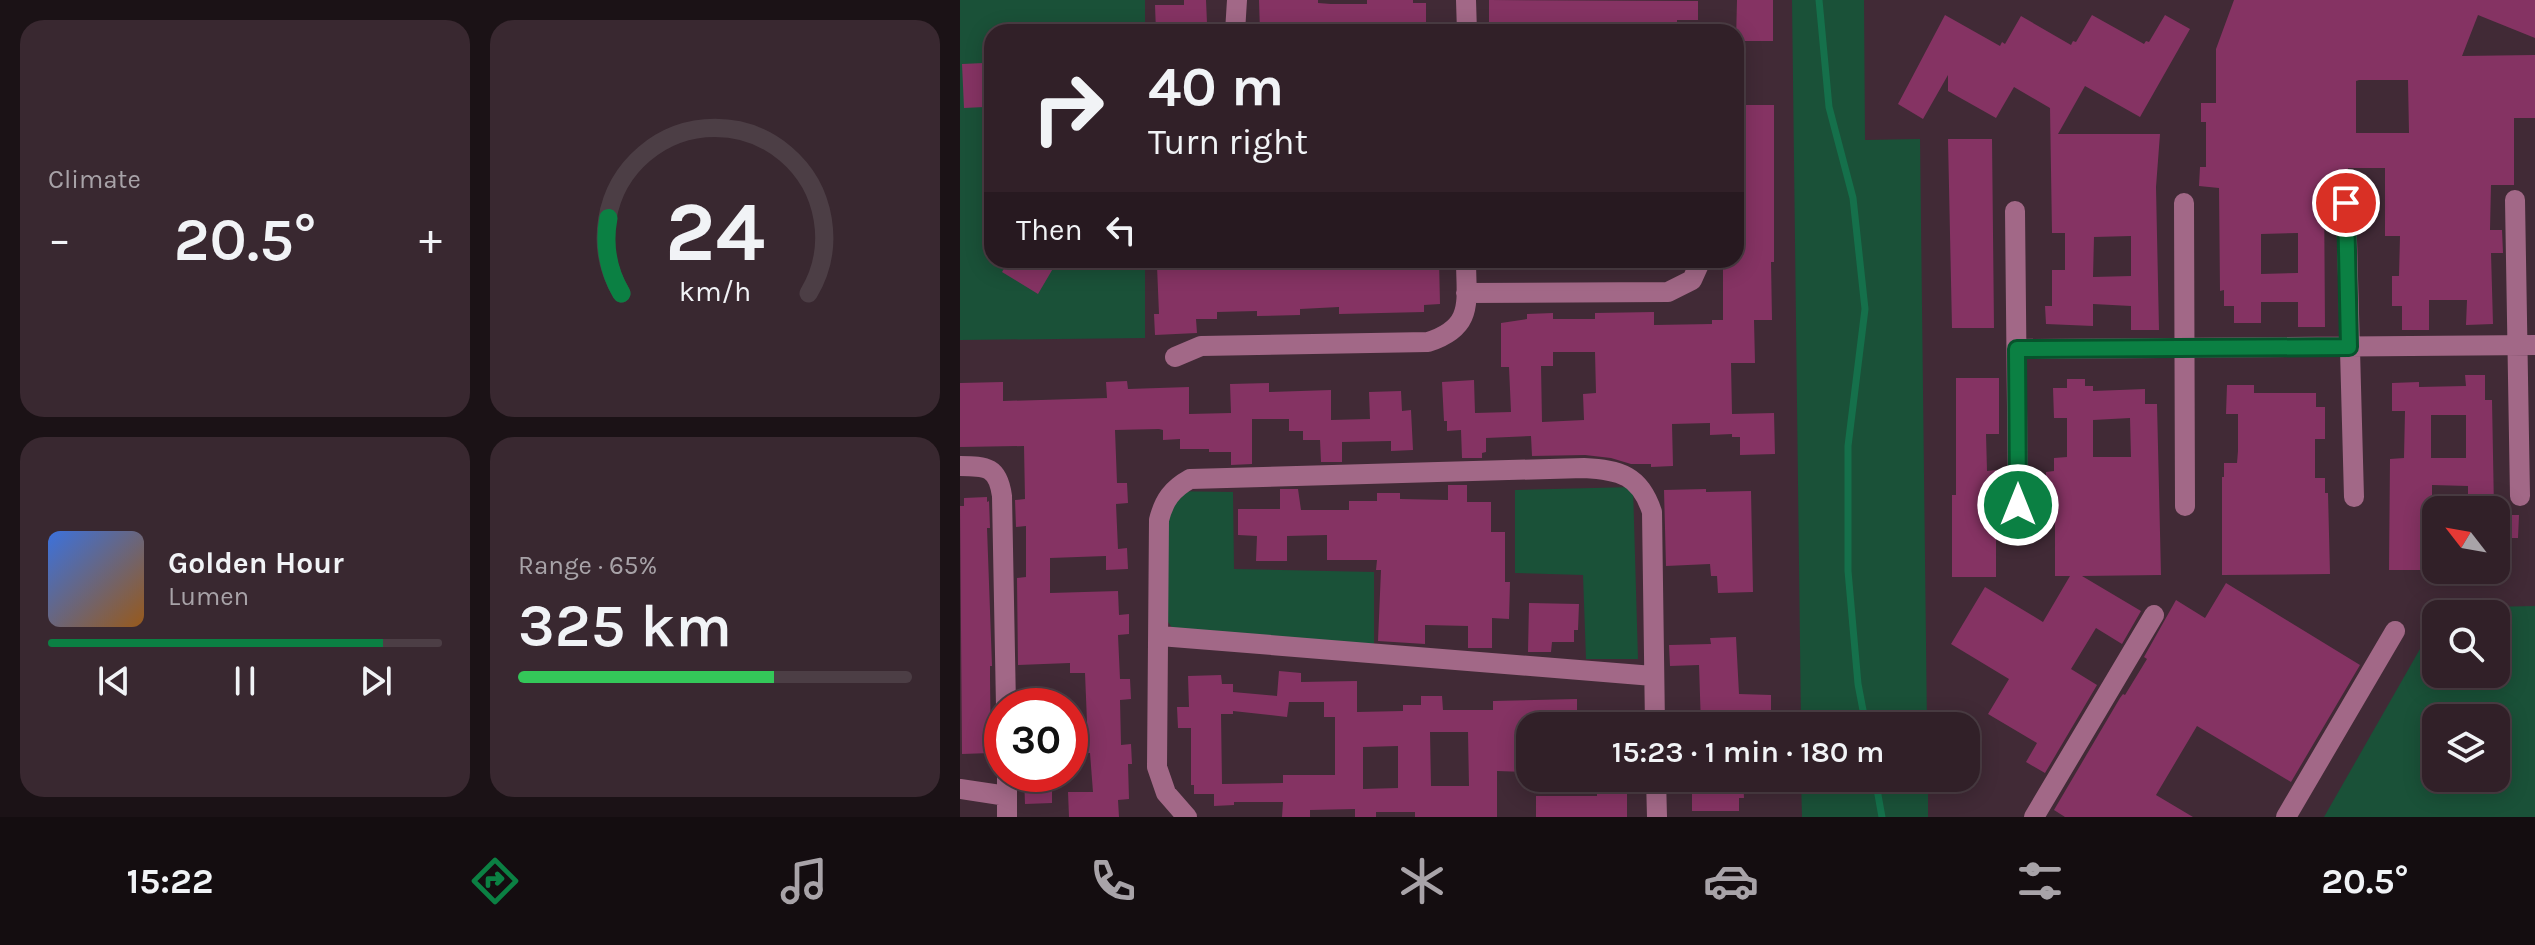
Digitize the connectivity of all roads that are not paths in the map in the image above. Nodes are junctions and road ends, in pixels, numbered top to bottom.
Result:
1 (1237, 0) edge
2 (1466, 0) edge
3 (1236, 24) edge
4 (1467, 24) edge
5 (2515, 200) dead end
6 (2184, 203) dead end
7 (2346, 203) dead end
8 (2015, 211) dead end
9 (1466, 268) edge
10 (1697, 268) edge
11 (1466, 293) junction
12 (2184, 346) junction
13 (2526, 346) edge
14 (2349, 347) junction
15 (2017, 349) junction
16 (1175, 357) dead end
17 (960, 466) edge
18 (2520, 496) dead end
19 (2354, 497) dead end
20 (2018, 505) dead end
21 (2185, 506) dead end
22 (2154, 615) dead end
23 (2395, 631) dead end
24 (1160, 636) junction
25 (1653, 676) junction
26 (1006, 688) edge
27 (1654, 712) edge
28 (960, 789) edge
29 (1007, 792) edge
30 (1656, 792) edge
31 (1007, 796) junction
32 (1007, 817) edge
33 (1187, 817) edge
34 (1657, 817) edge
35 (2034, 817) edge
36 (2286, 817) edge

1 - 3 street
2 - 4 street
5 - 13 street
6 - 12 street
7 - 14 street
8 - 15 street
9 - 11 street
10 - 11 street
11 - 16 street
12 - 14 street
12 - 15 street
12 - 21 street
13 - 14 street
13 - 18 street
14 - 19 street
15 - 20 street
17 - 26 street
22 - 35 street
23 - 36 street
24 - 25 street
24 - 25 street
24 - 33 street
25 - 27 street
28 - 31 street
29 - 31 street
30 - 34 street
31 - 32 street

